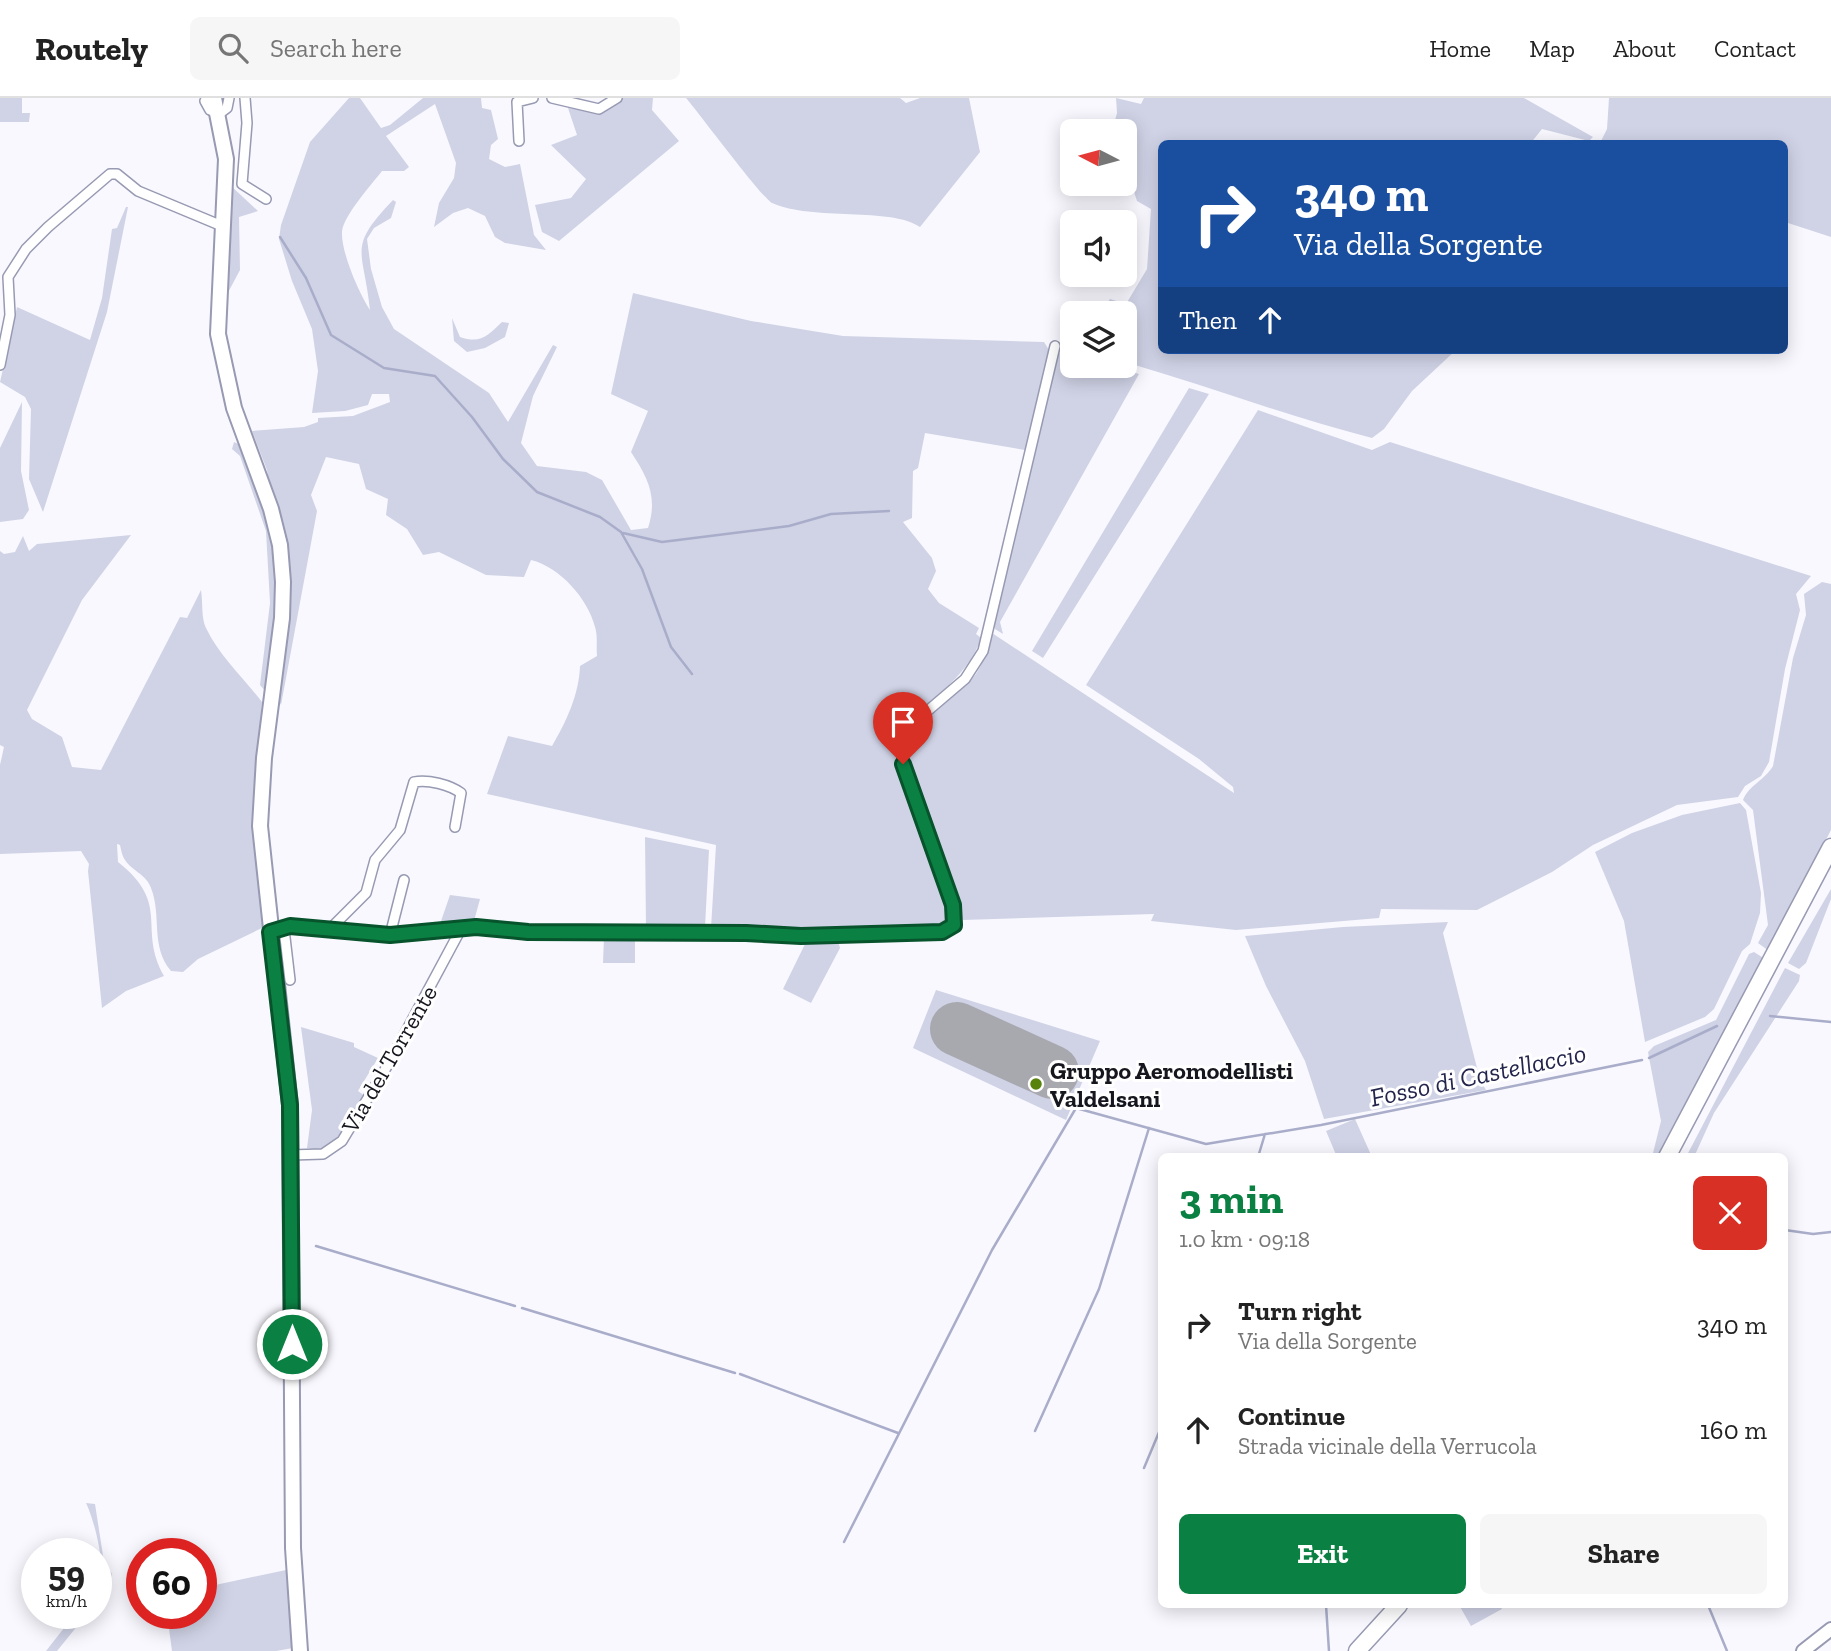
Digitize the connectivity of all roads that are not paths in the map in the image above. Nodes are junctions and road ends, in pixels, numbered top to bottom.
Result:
1 (229, 98) edge
2 (245, 98) edge
3 (533, 98) edge
4 (552, 98) edge
5 (617, 98) edge
6 (208, 99) edge
7 (219, 114) junction
8 (519, 141) dead end
9 (267, 199) dead end
10 (223, 205) junction
11 (222, 226) junction
12 (1055, 346) dead end
13 (0, 365) edge
14 (455, 827) dead end
15 (1831, 847) edge
16 (1831, 870) edge
17 (404, 880) dead end
18 (332, 927) junction
19 (462, 928) junction
20 (277, 931) junction
21 (390, 935) junction
22 (290, 979) dead end
23 (1669, 1153) edge
24 (1681, 1153) edge
25 (291, 1155) junction
26 (1397, 1608) edge
27 (1408, 1608) edge
28 (1831, 1629) edge
29 (1375, 1641) edge
30 (300, 1651) edge
31 (1357, 1651) edge
32 (1803, 1651) edge

1 - 7 street
2 - 9 street
3 - 8 street
4 - 5 street
6 - 7 main road
6 - 10 main road
7 - 10 main road
10 - 11 main road
11 - 13 street
11 - 20 main road
12 - 19 street
14 - 18 street
15 - 23 highway
16 - 24 highway
17 - 21 street
18 - 20 street
18 - 21 street
19 - 21 street
19 - 25 street, Via del Torrente
20 - 22 street
20 - 25 main road
25 - 30 main road
26 - 29 highway
27 - 29 highway
28 - 32 main road
29 - 31 highway

